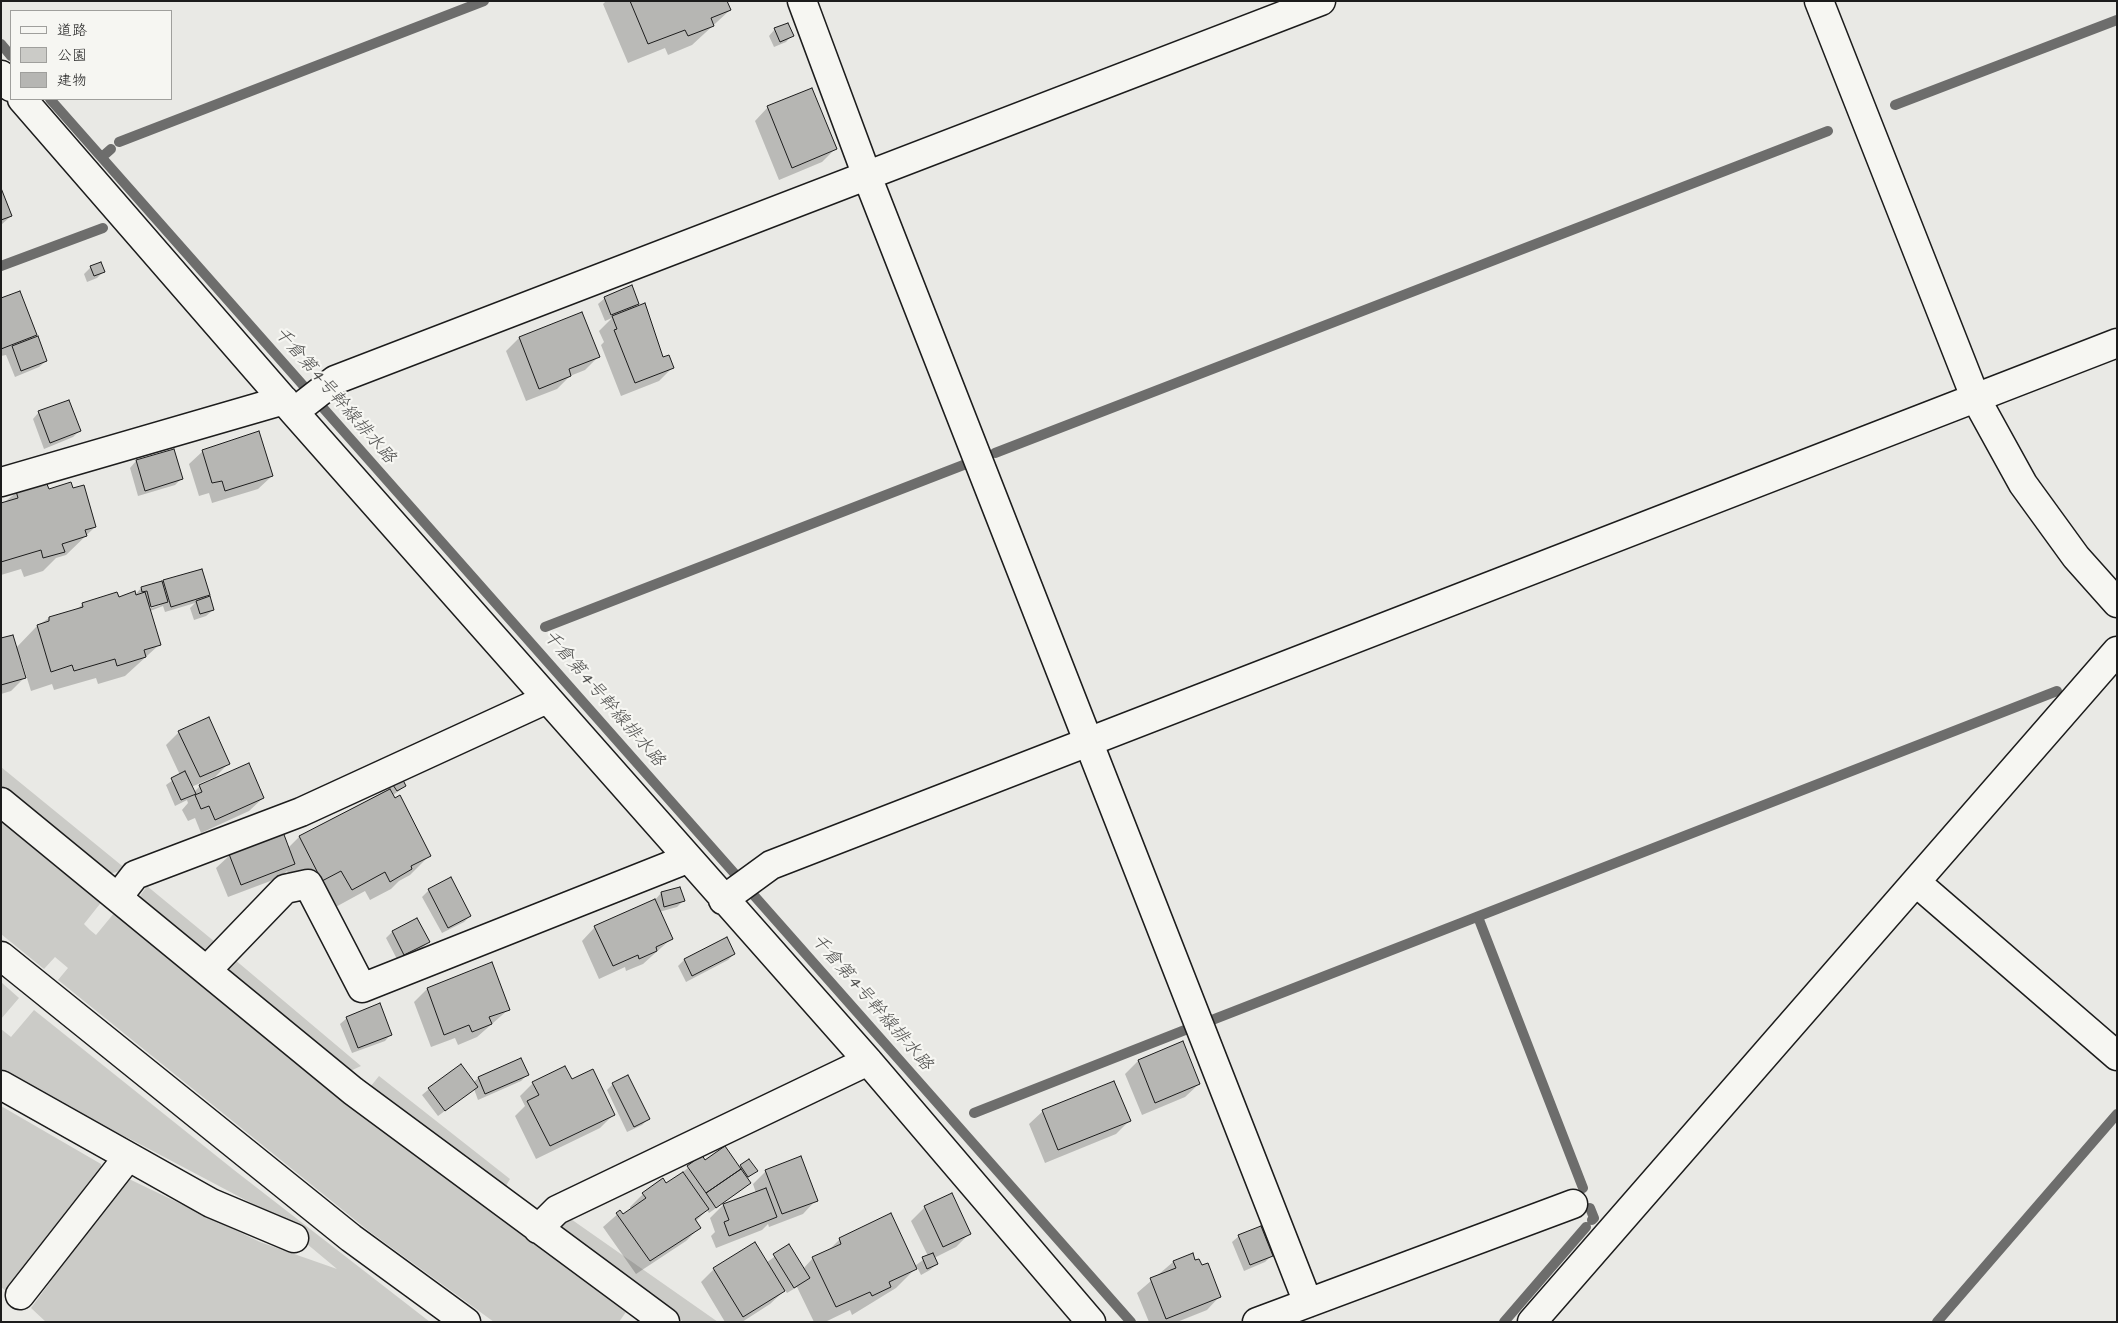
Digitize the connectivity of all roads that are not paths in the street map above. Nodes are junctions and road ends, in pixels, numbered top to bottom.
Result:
1 (802, 1) edge
2 (1321, 1) edge
3 (1819, 1) edge
4 (1, 75) edge
5 (10, 86) edge
6 (23, 100) edge
7 (868, 176) junction
8 (2117, 343) edge
9 (1975, 397) junction
10 (294, 405) junction
11 (1, 482) edge
12 (2117, 603) edge
13 (2117, 651) edge
14 (547, 700) junction
15 (1088, 741) junction
16 (1, 802) edge
17 (687, 859) junction
18 (1917, 883) junction
19 (729, 896) junction
20 (118, 897) junction
21 (1, 956) edge
22 (206, 970) junction
23 (2117, 1056) edge
24 (868, 1061) junction
25 (1, 1085) edge
26 (128, 1157) junction
27 (1573, 1204) dead end
28 (538, 1229) junction
29 (294, 1238) dead end
30 (20, 1295) dead end
31 (1308, 1303) junction
32 (466, 1322) edge
33 (665, 1322) edge
34 (1091, 1322) edge
35 (1257, 1322) edge
36 (1532, 1322) edge

1 - 7 street
2 - 7 street
3 - 9 street
4 - 5 street
6 - 10 street
7 - 10 street
7 - 15 street
8 - 9 street
9 - 12 street
9 - 15 street
10 - 11 street
10 - 14 street
13 - 18 street
14 - 17 street
14 - 20 street
15 - 19 street
15 - 31 street
16 - 20 street
17 - 19 street
17 - 22 street
18 - 23 street
18 - 36 street
19 - 24 street
20 - 22 street
21 - 32 street
22 - 28 street
24 - 28 street
24 - 34 street
25 - 26 street
26 - 29 street
26 - 30 street
27 - 31 street
28 - 33 street
31 - 35 street

